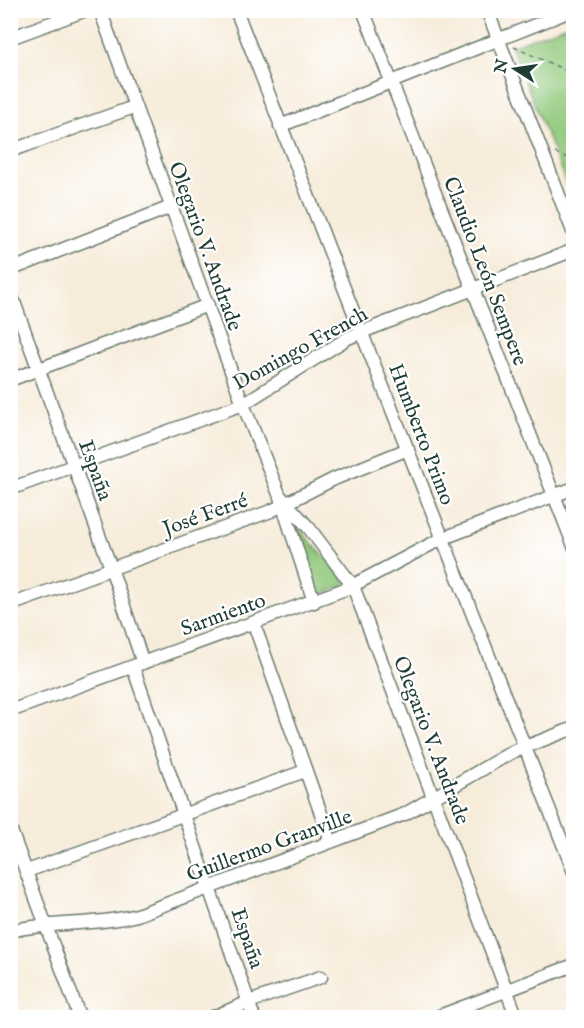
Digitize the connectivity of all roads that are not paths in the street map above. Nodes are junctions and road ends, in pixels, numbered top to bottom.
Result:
1 (86, 10) edge
2 (100, 10) edge
3 (236, 10) edge
4 (363, 10) edge
5 (487, 10) edge
6 (573, 10) edge
7 (10, 38) edge
8 (499, 40) junction
9 (391, 82) junction
10 (134, 107) junction
11 (280, 126) junction
12 (10, 151) edge
13 (171, 207) junction
14 (573, 234) edge
15 (573, 250) edge
16 (10, 270) edge
17 (472, 290) junction
18 (10, 291) edge
19 (208, 305) junction
20 (362, 332) junction
21 (39, 370) junction
22 (10, 380) edge
23 (243, 404) junction
24 (408, 449) junction
25 (74, 466) junction
26 (573, 488) edge
27 (10, 489) edge
28 (554, 496) junction
29 (283, 501) junction
30 (441, 539) junction
31 (573, 546) edge
32 (111, 568) junction
33 (353, 586) junction
34 (314, 602) junction
35 (10, 604) edge
36 (254, 624) junction
37 (138, 665) junction
38 (10, 711) edge
39 (573, 728) edge
40 (524, 747) junction
41 (305, 771) junction
42 (433, 798) junction
43 (183, 816) junction
44 (10, 828) edge
45 (331, 842) junction
46 (27, 871) junction
47 (573, 872) edge
48 (210, 888) junction
49 (46, 925) junction
50 (10, 932) edge
51 (573, 965) edge
52 (321, 977) dead end
53 (507, 991) junction
54 (249, 1002) junction
55 (80, 1017) edge
56 (211, 1017) edge
57 (254, 1017) edge
58 (434, 1017) edge
59 (517, 1017) edge

1 - 7 street
2 - 10 street, Olegario V. Andrade
3 - 11 street, Humberto Primo
4 - 9 street, Claudio León Sempere
5 - 8 street
6 - 8 street
8 - 9 street
8 - 14 street
9 - 11 street
9 - 17 street, Claudio León Sempere
10 - 12 street
10 - 13 street, Olegario V. Andrade
11 - 20 street, Humberto Primo
13 - 16 street
13 - 19 street, Olegario V. Andrade
15 - 17 street, Domingo French
17 - 20 street, Domingo French
17 - 28 street, Claudio León Sempere
18 - 21 street, España
19 - 21 street
19 - 23 street, Olegario V. Andrade
20 - 23 street, Domingo French
20 - 24 street, Humberto Primo
21 - 22 street
21 - 25 street, España
23 - 25 street, Domingo French
23 - 29 street, Olegario V. Andrade
24 - 29 street, José Ferré
24 - 30 street, Humberto Primo
25 - 27 street, Domingo French
25 - 32 street, España
26 - 28 street, Sarmiento
28 - 30 street, Sarmiento
28 - 31 street, Claudio León Sempere
29 - 32 street, José Ferré
29 - 33 street, Olegario V. Andrade
29 - 34 street, Olegario V. Andrade
30 - 33 street, Sarmiento
30 - 40 street, Humberto Primo
32 - 35 street, José Ferré
32 - 37 street, España
33 - 34 street, Sarmiento
33 - 42 street, Olegario V. Andrade
34 - 36 street, Sarmiento
36 - 37 street, Sarmiento
36 - 41 street
37 - 38 street, Sarmiento
37 - 43 street, España
39 - 40 street, Guillermo Granville
40 - 42 street, Guillermo Granville
40 - 47 street, Humberto Primo
41 - 43 street
41 - 45 street
42 - 45 street, Guillermo Granville
42 - 53 street, Olegario V. Andrade
43 - 46 street
43 - 48 street, España
44 - 46 street
45 - 48 street, Guillermo Granville
46 - 49 street
48 - 49 street, Guillermo Granville
48 - 54 street, España
49 - 50 street, Guillermo Granville
49 - 55 street
51 - 53 street
52 - 54 street
53 - 58 street
53 - 59 street, Olegario V. Andrade
54 - 56 street
54 - 57 street, España

